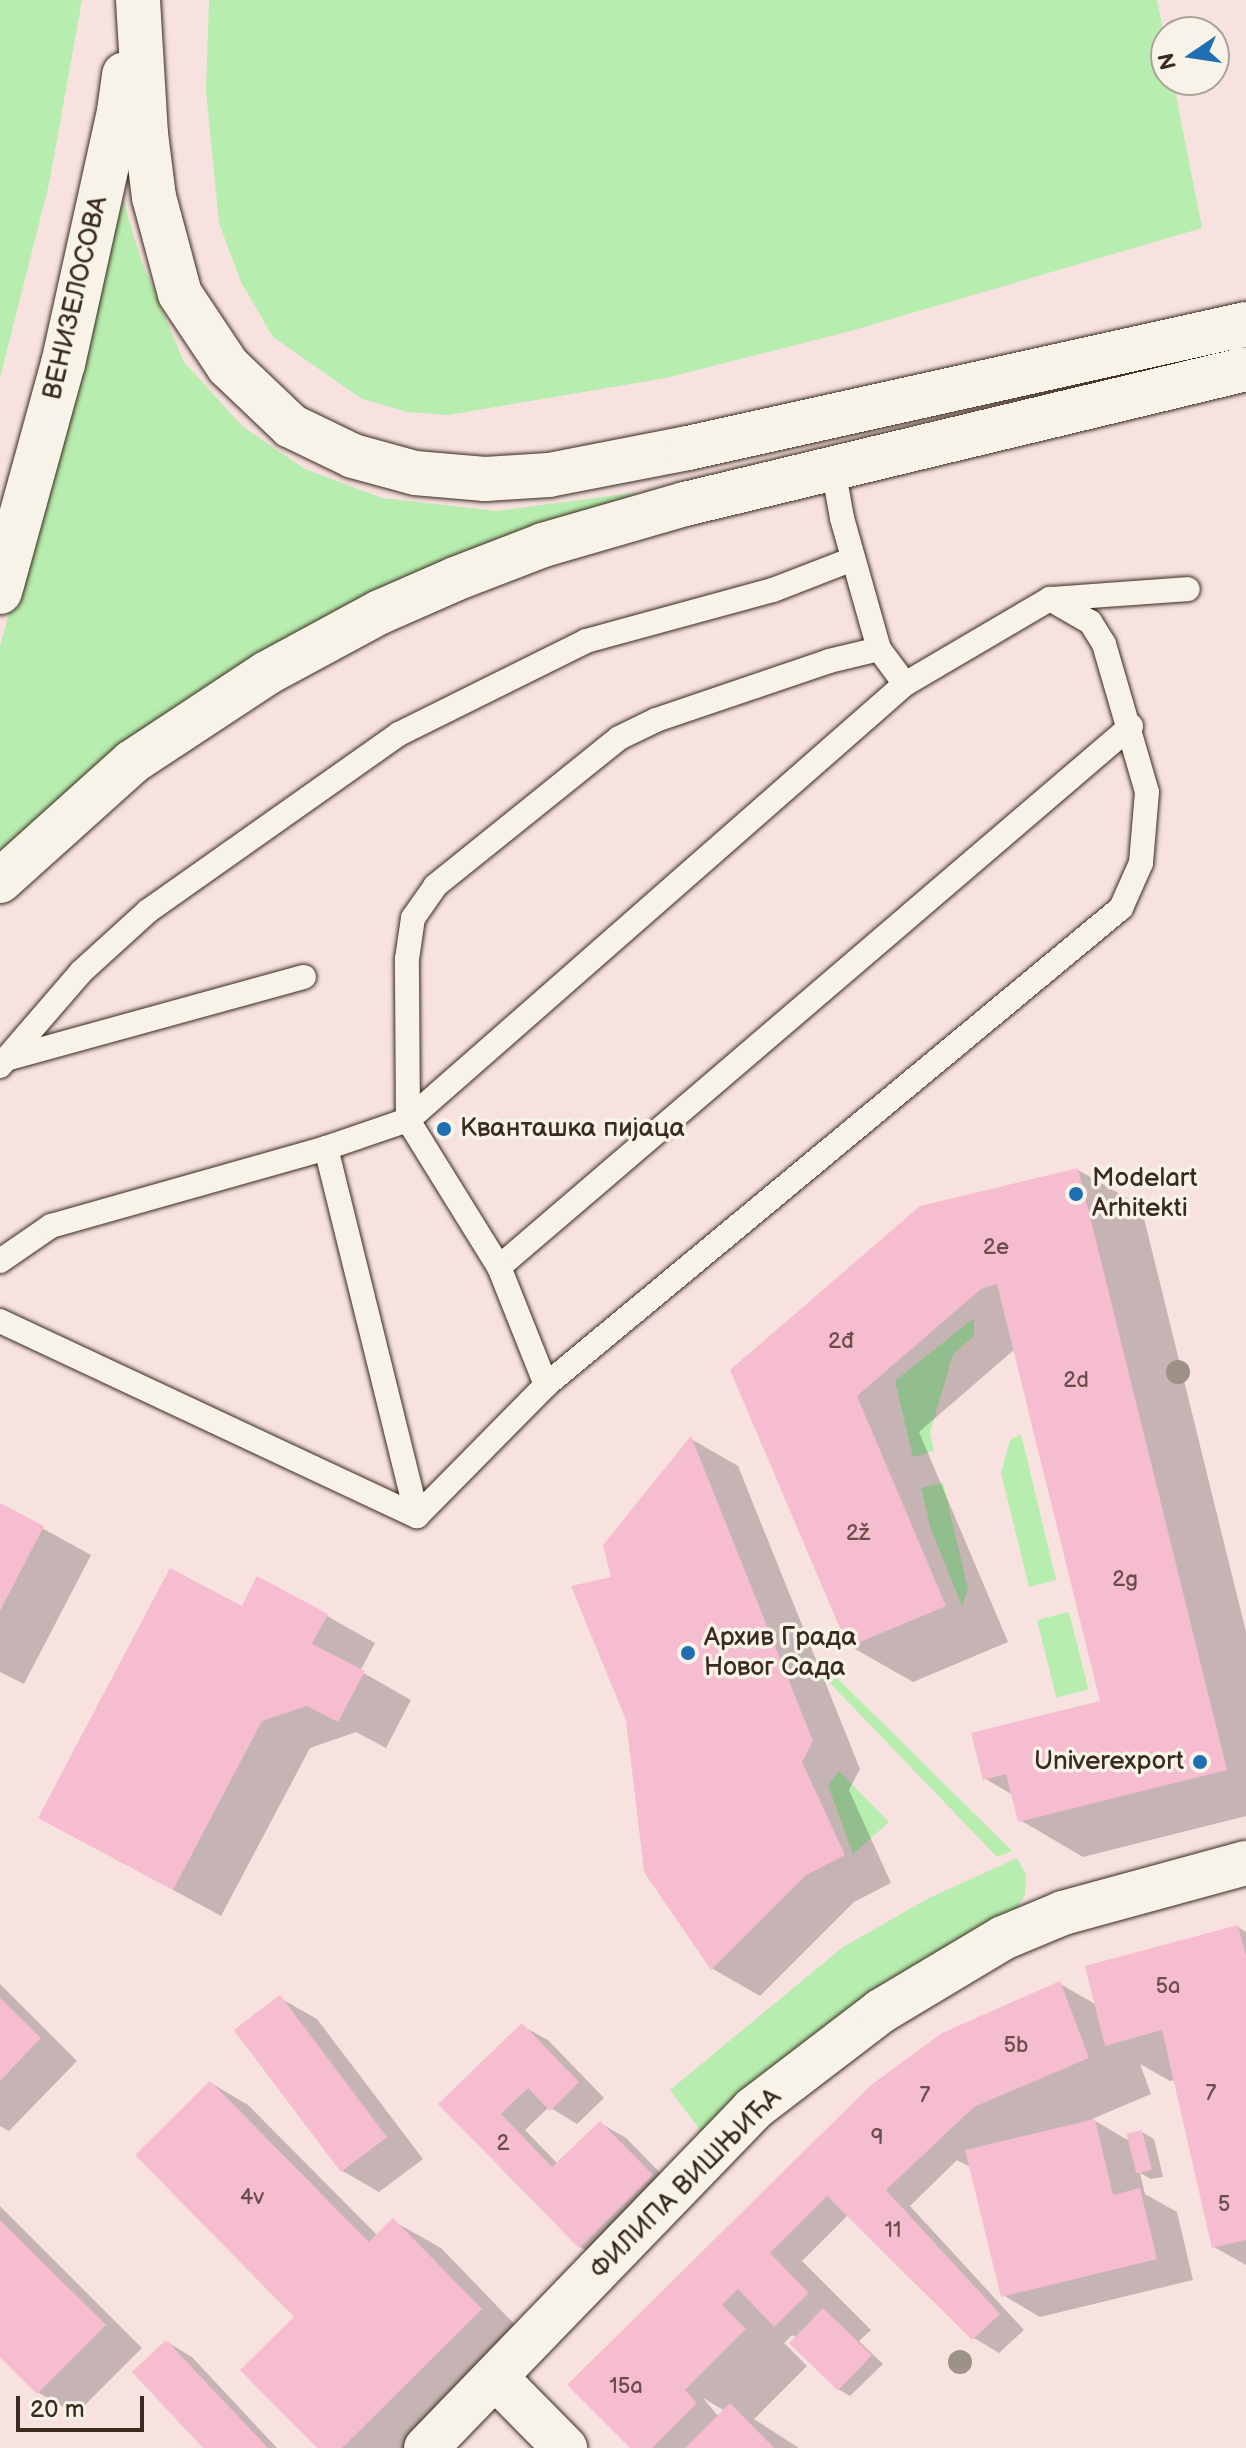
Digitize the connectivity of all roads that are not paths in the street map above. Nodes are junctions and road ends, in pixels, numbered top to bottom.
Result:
1 (136, 0) edge
2 (1246, 324) edge
3 (1246, 369) edge
4 (38, 457) junction
5 (833, 468) junction
6 (0, 513) edge
7 (853, 559) junction
8 (1188, 589) dead end
9 (0, 592) edge
10 (1050, 599) junction
11 (879, 649) junction
12 (905, 684) junction
13 (1131, 726) junction
14 (0, 881) edge
15 (304, 977) dead end
16 (3, 1062) edge
17 (408, 1120) junction
18 (326, 1148) junction
19 (0, 1261) edge
20 (499, 1267) junction
21 (0, 1321) edge
22 (546, 1385) junction
23 (417, 1516) junction
24 (1244, 1872) edge
25 (495, 2377) junction
26 (559, 2446) edge
27 (426, 2448) edge

1 - 2 main road
1 - 4 main road, ВЕНИЗЕЛОСОВА
3 - 5 main road
4 - 6 main road
4 - 9 main road, ВЕНИЗЕЛОСОВА
5 - 7 lane
5 - 14 main road
7 - 11 lane
7 - 16 lane
8 - 10 lane
10 - 12 lane
10 - 13 lane
11 - 12 lane
11 - 17 lane
12 - 17 lane
13 - 20 lane
13 - 22 lane
15 - 16 lane
17 - 18 lane
17 - 20 lane
18 - 19 lane
18 - 23 lane
20 - 22 lane
21 - 23 lane
22 - 23 lane
24 - 25 main road, ФИЛИПА ВИШЊИЋА
25 - 26 main road
25 - 27 main road, ФИЛИПА ВИШЊИЋА

